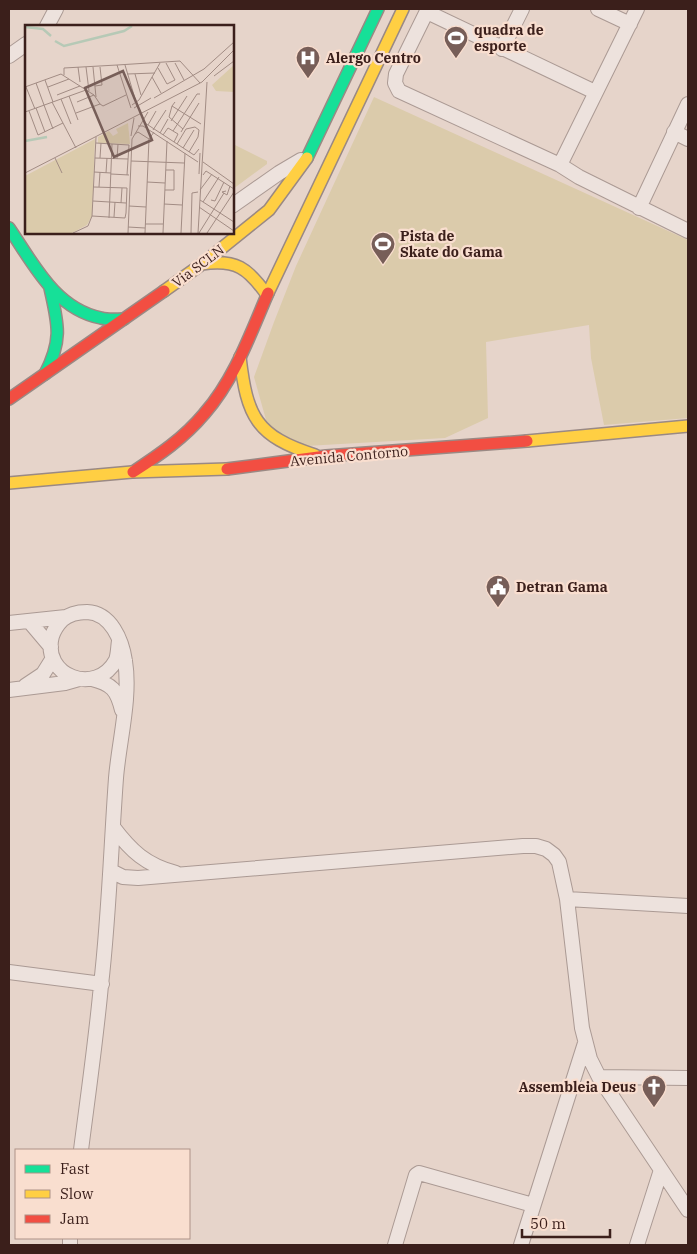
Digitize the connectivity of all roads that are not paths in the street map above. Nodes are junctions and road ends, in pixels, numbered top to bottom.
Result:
1 (56, 9) edge
2 (378, 9) edge
3 (403, 9) edge
4 (522, 9) edge
5 (598, 9) edge
6 (637, 9) edge
7 (428, 10) edge
8 (630, 24) junction
9 (48, 25) edge
10 (25, 45) edge
11 (502, 48) junction
12 (9, 56) edge
13 (342, 84) junction
14 (363, 92) junction
15 (595, 92) junction
16 (688, 104) edge
17 (329, 111) junction
18 (349, 123) junction
19 (674, 132) junction
20 (688, 139) edge
21 (308, 156) junction
22 (560, 165) junction
23 (234, 205) edge
24 (639, 208) junction
25 (9, 228) edge
26 (688, 231) edge
27 (202, 264) junction
28 (50, 288) junction
29 (267, 294) junction
30 (124, 320) junction
31 (240, 358) junction
32 (45, 374) junction
33 (9, 399) edge
34 (688, 426) edge
35 (321, 457) junction
36 (132, 472) junction
37 (9, 483) edge
38 (66, 617) junction
39 (29, 621) junction
40 (9, 623) edge
41 (119, 641) junction
42 (52, 652) junction
43 (85, 679) junction
44 (14, 689) edge
45 (123, 715) junction
46 (113, 827) junction
47 (111, 871) junction
48 (184, 875) junction
49 (567, 899) junction
50 (688, 906) edge
51 (9, 972) edge
52 (102, 984) junction
53 (585, 1043) junction
54 (599, 1077) junction
55 (688, 1078) edge
56 (81, 1149) edge
57 (662, 1170) junction
58 (533, 1205) junction
59 (688, 1210) edge
60 (395, 1245) edge
61 (522, 1245) edge
62 (637, 1245) edge

1 - 9 street
2 - 13 main road, Via SCLN
3 - 14 main road
4 - 11 street
5 - 8 street
6 - 8 street
7 - 11 street
7 - 22 street
8 - 15 street
10 - 12 street
11 - 15 street
13 - 14 main road
13 - 17 main road, Via SCLN
14 - 18 main road
15 - 22 street
16 - 19 street
17 - 18 main road
17 - 21 main road, Via SCLN
18 - 29 main road
19 - 20 street
19 - 24 street
21 - 23 street
21 - 27 main road, Via SCLN
22 - 24 street
24 - 26 street
25 - 28 main road
27 - 29 main road
27 - 30 main road, Via SCLN
28 - 30 main road
28 - 32 main road
29 - 31 main road
30 - 32 main road, Via SCLN
31 - 35 main road
31 - 36 main road
32 - 33 main road, Via SCLN
34 - 35 main road, Avenida Contorno
35 - 36 main road, Avenida Contorno
36 - 37 main road, Avenida Contorno
38 - 39 street
38 - 41 street
38 - 42 street
39 - 40 street
39 - 42 street
41 - 43 street
41 - 45 street
42 - 43 street
42 - 44 street
43 - 44 street
43 - 45 street
45 - 46 street
46 - 47 street
46 - 48 street
47 - 48 street
47 - 52 street
48 - 49 street
49 - 50 street
49 - 53 street
51 - 52 street
52 - 56 street
53 - 54 street
53 - 58 street
54 - 55 street
54 - 57 street
57 - 59 street
57 - 62 street
58 - 60 street
58 - 61 street

